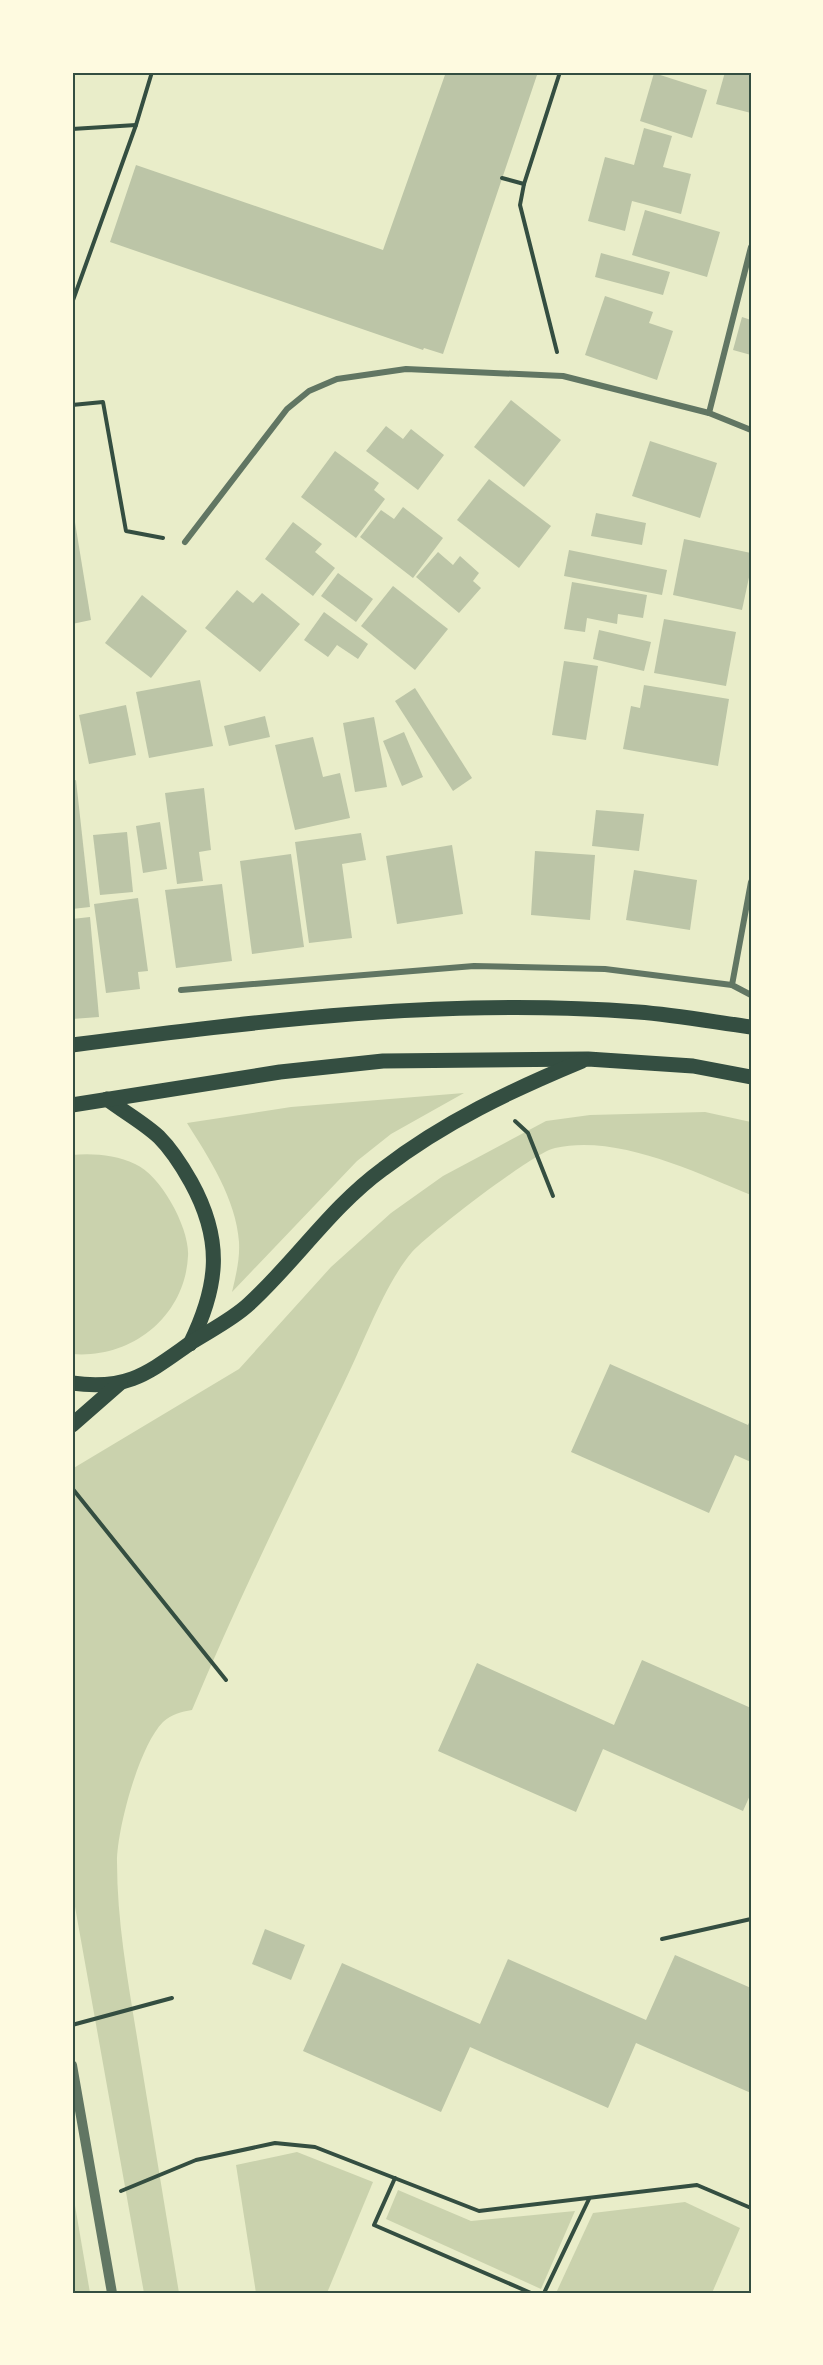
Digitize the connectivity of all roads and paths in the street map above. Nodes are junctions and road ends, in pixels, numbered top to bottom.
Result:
1 (152, 72) edge
2 (560, 72) edge
3 (136, 125) junction
4 (72, 129) edge
5 (502, 178) dead end
6 (524, 184) junction
7 (751, 248) edge
8 (72, 303) edge
9 (563, 376) junction
10 (72, 405) edge
11 (709, 413) junction
12 (751, 430) edge
13 (185, 542) joint
14 (751, 882) edge
15 (732, 985) junction
16 (181, 990) dead end
17 (751, 995) edge
18 (751, 1027) edge
19 (72, 1046) edge
20 (588, 1059) junction
21 (751, 1077) edge
22 (107, 1099) junction
23 (72, 1104) edge
24 (528, 1133) dead end
25 (553, 1196) dead end
26 (190, 1344) junction
27 (72, 1383) edge
28 (120, 1383) junction
29 (72, 1425) edge
30 (72, 1488) edge
31 (226, 1680) dead end
32 (751, 1919) edge
33 (662, 1940) dead end
34 (172, 1998) dead end
35 (72, 2025) edge
36 (72, 2065) edge
37 (395, 2178) junction
38 (589, 2198) junction
39 (96, 2200) junction
40 (751, 2208) edge
41 (112, 2293) edge
42 (531, 2293) edge
43 (544, 2293) edge

1 - 3 path
2 - 6 path
3 - 4 path
3 - 8 path
5 - 6 path
6 - 9 path
7 - 11 street
9 - 11 street
9 - 13 street
10 - 13 path
11 - 12 street
14 - 15 street
15 - 16 street
15 - 17 street
18 - 19 main road
20 - 21 main road
20 - 22 main road
20 - 26 main road
22 - 23 main road
22 - 26 main road
24 - 25 path
26 - 28 main road
27 - 28 main road
28 - 29 main road
30 - 31 path
32 - 33 path
34 - 35 path
36 - 39 street
37 - 38 path
37 - 39 path
37 - 42 path
38 - 40 path
38 - 43 path
39 - 41 street

